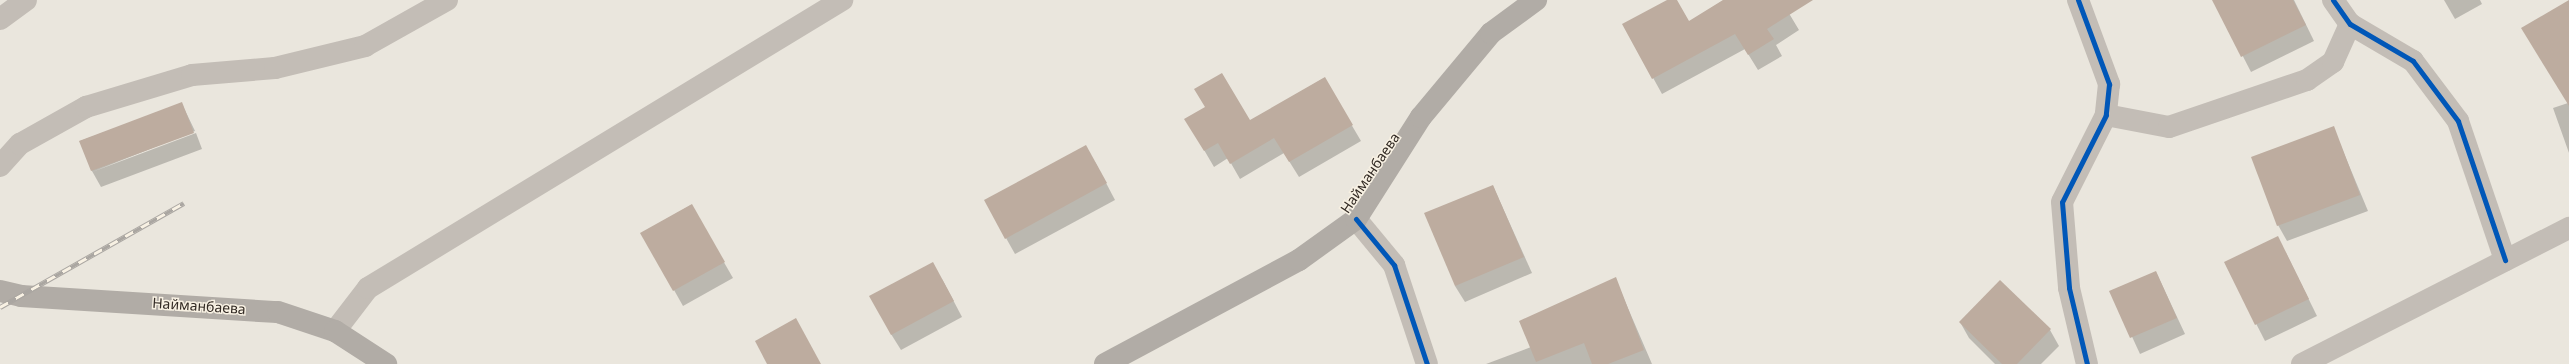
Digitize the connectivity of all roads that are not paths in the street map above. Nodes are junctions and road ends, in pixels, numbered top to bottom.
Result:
1 (26, 0) edge
2 (447, 0) edge
3 (842, 0) edge
4 (2078, 0) edge
5 (2333, 0) edge
6 (1524, 3) edge
7 (0, 19) edge
8 (2350, 24) junction
9 (2106, 115) junction
10 (0, 166) edge
11 (1356, 219) junction
12 (2569, 228) edge
13 (2505, 260) junction
14 (0, 291) edge
15 (335, 331) junction
16 (386, 364) edge
17 (1105, 364) edge
18 (1427, 364) edge
19 (2087, 364) edge
20 (2302, 364) edge

1 - 7 street
2 - 10 street
3 - 15 street
4 - 9 street
5 - 8 street
6 - 11 main road, Найманбаева
8 - 9 street
8 - 13 street
9 - 19 street
11 - 17 main road, Найманбаева
11 - 18 street
12 - 13 street
13 - 20 street
14 - 15 main road, Найманбаева
15 - 16 main road, Найманбаева

